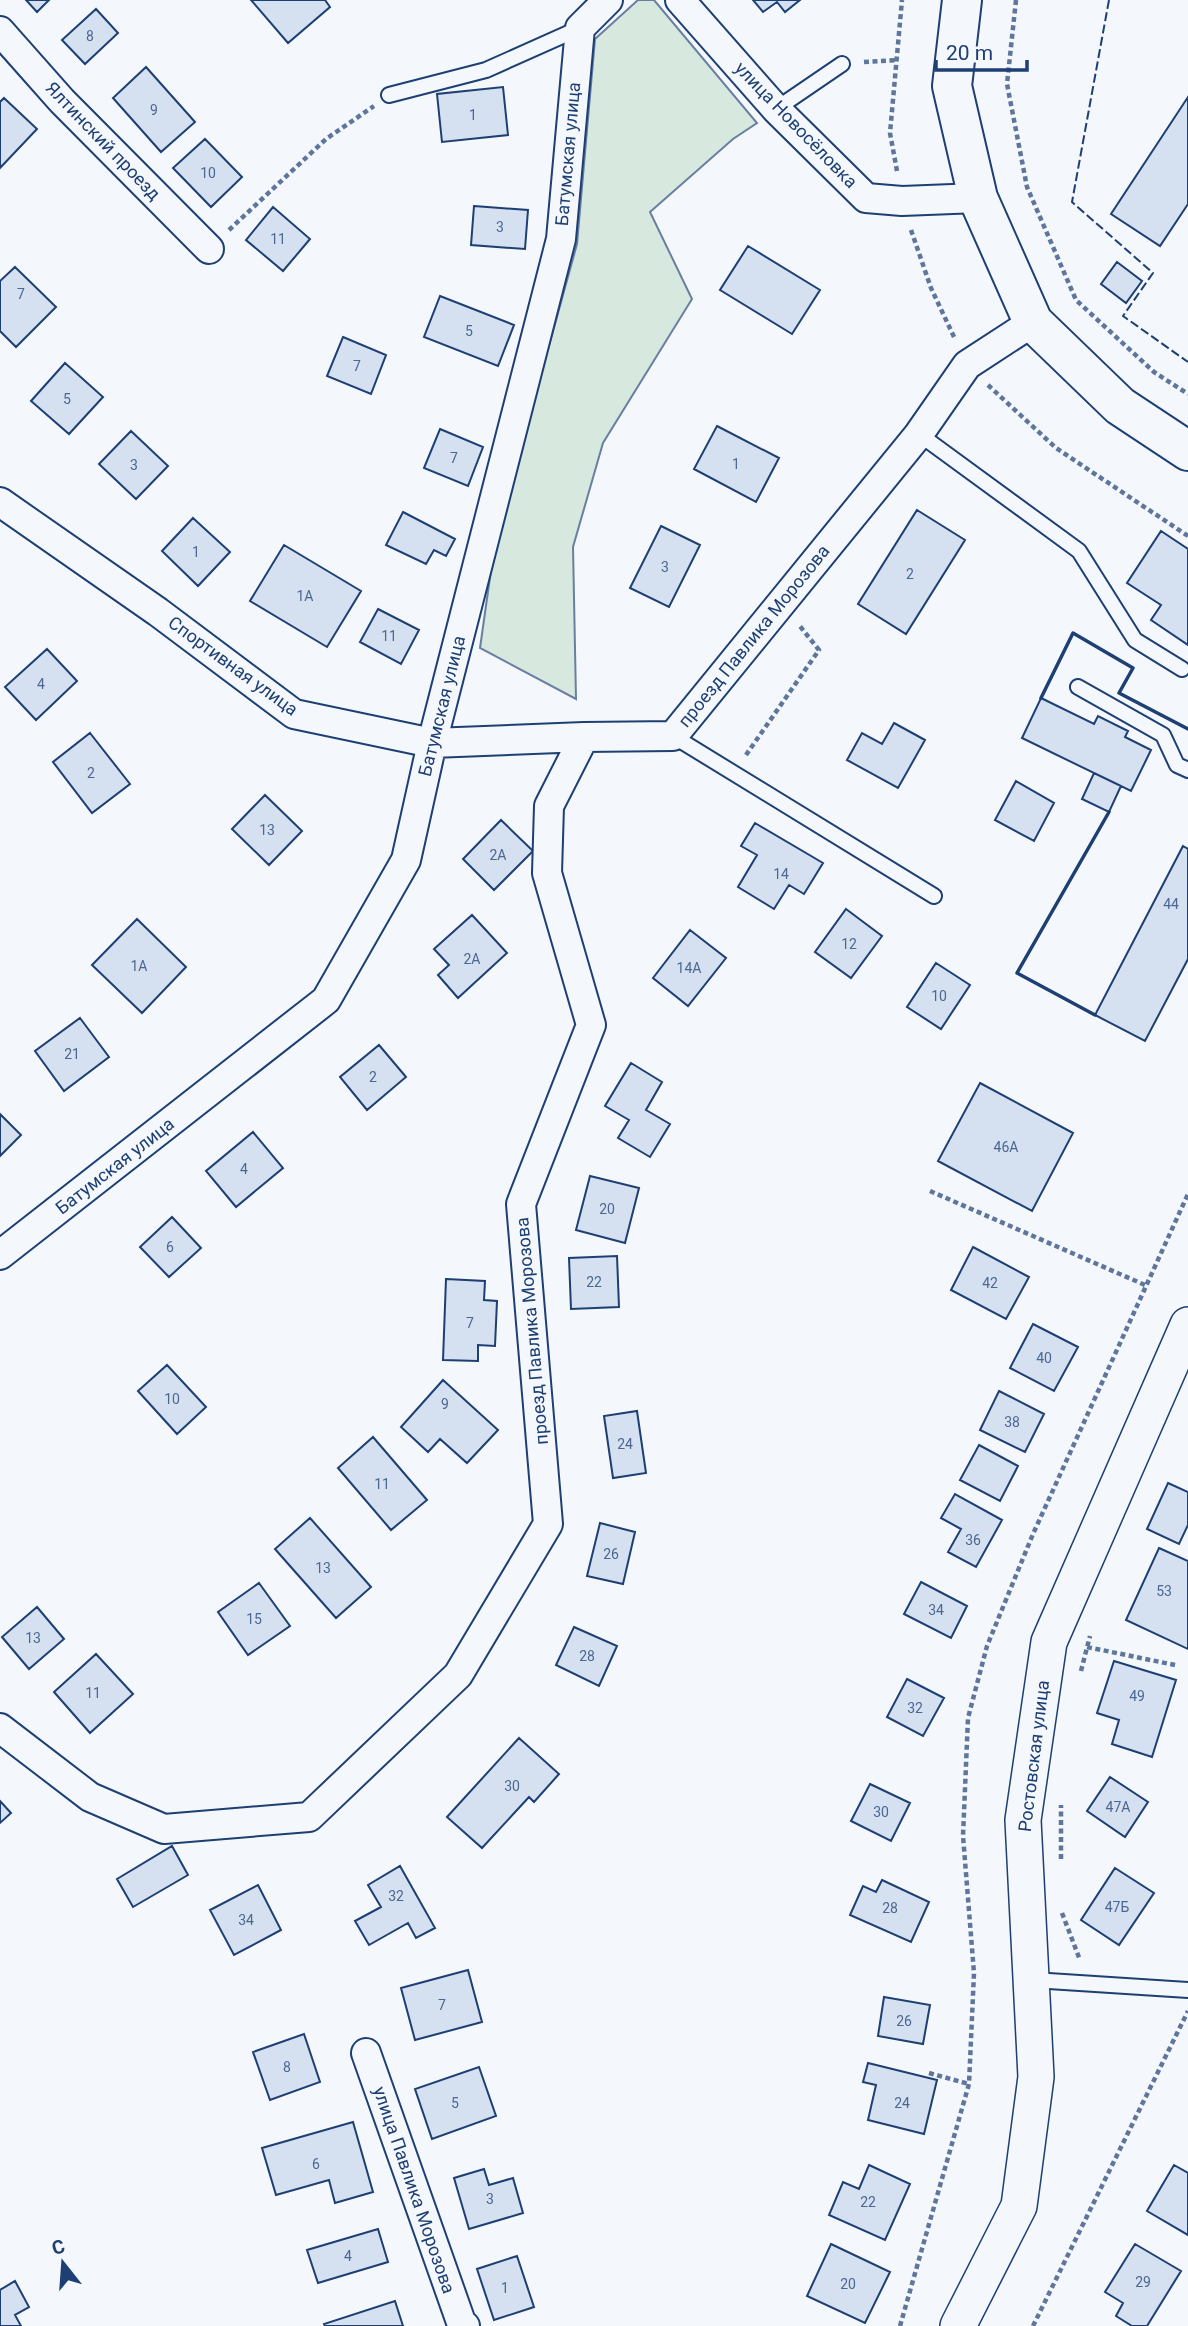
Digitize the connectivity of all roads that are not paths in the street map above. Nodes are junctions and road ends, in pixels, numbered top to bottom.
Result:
1 (608, 0) edge
2 (680, 0) edge
3 (962, 0) edge
4 (580, 28) junction
5 (0, 31) edge
6 (842, 64) road end
7 (389, 95) road end
8 (776, 109) junction
9 (978, 198) junction
10 (209, 248) road end
11 (1033, 322) junction
12 (919, 434) junction
13 (1188, 451) edge
14 (0, 502) edge
15 (1182, 669) dead end
16 (1078, 687) dead end
17 (673, 736) junction
18 (584, 737) junction
19 (432, 743) junction
20 (1188, 770) edge
21 (934, 896) dead end
22 (0, 1255) edge
23 (1188, 1325) edge
24 (0, 1728) edge
25 (1033, 1980) junction
26 (1188, 1990) edge
27 (366, 2053) dead end
28 (466, 2326) edge
29 (958, 2326) edge

1 - 4 street
2 - 8 street, улица Новосёловка
3 - 9 main road
4 - 7 lane
4 - 19 street, Батумская улица
5 - 10 street, Ялтинский проезд
6 - 8 lane
8 - 9 street, улица Новосёловка
9 - 11 main road
11 - 12 street, проезд Павлика Морозова
11 - 13 main road
12 - 15 lane
12 - 17 street, проезд Павлика Морозова
14 - 19 street, Спортивная улица
16 - 20 lane
17 - 18 street, проезд Павлика Морозова
17 - 21 lane
18 - 19 street, Спортивная улица
18 - 24 street, проезд Павлика Морозова
19 - 22 street, Батумская улица
23 - 25 street, Ростовская улица
25 - 26 lane
25 - 29 street, Ростовская улица
27 - 28 street, улица Павлика Морозова

